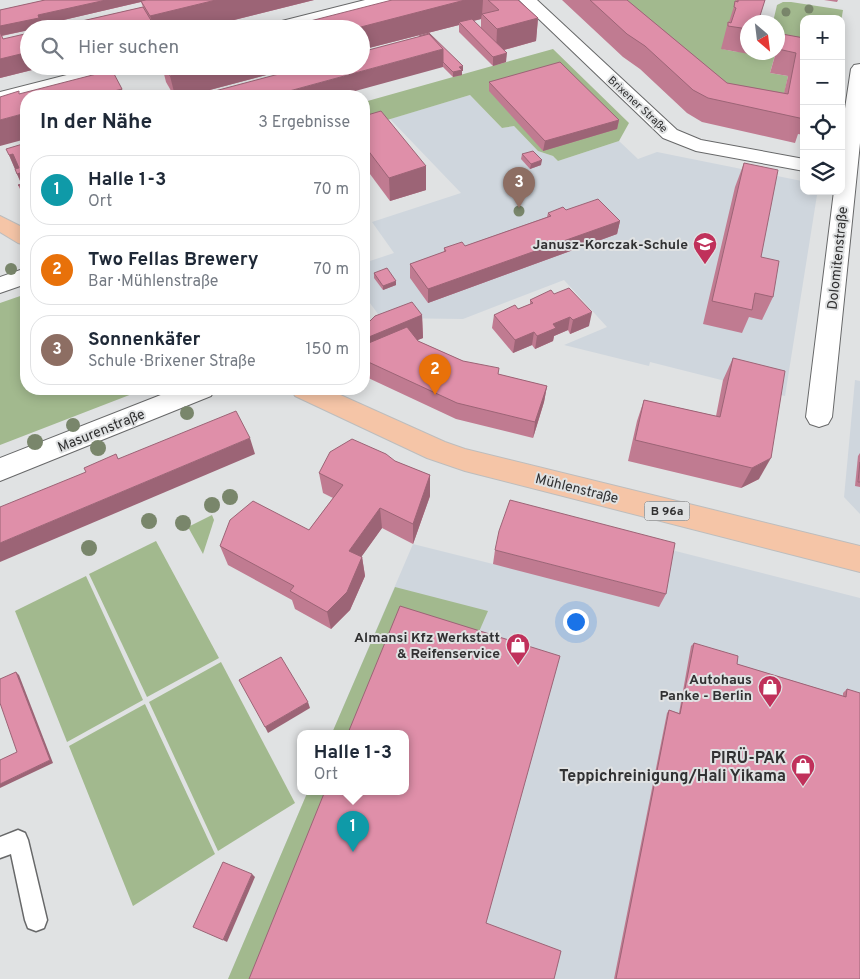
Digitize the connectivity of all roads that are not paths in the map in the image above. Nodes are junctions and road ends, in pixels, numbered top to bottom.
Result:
1 (385, 0) edge
2 (527, 0) edge
3 (307, 20) edge
4 (860, 69) edge
5 (89, 75) edge
6 (31, 90) edge
7 (20, 93) edge
8 (0, 98) edge
9 (800, 164) edge
10 (845, 166) edge
11 (842, 195) edge
12 (0, 223) edge
13 (20, 235) edge
14 (20, 278) edge
15 (0, 285) edge
16 (187, 395) edge
17 (317, 395) edge
18 (820, 416) dead end
19 (0, 470) edge
20 (860, 559) edge
21 (0, 848) edge
22 (36, 920) dead end

1 - 3 street
2 - 9 street, Brixener Straße
4 - 10 street, Dolomitenstraße
5 - 6 street
7 - 8 street
11 - 18 street, Dolomitenstraße
12 - 13 main road
14 - 15 street
16 - 19 street, Masurenstraße
17 - 20 main road, Mühlenstraße / B 96a
21 - 22 lane

